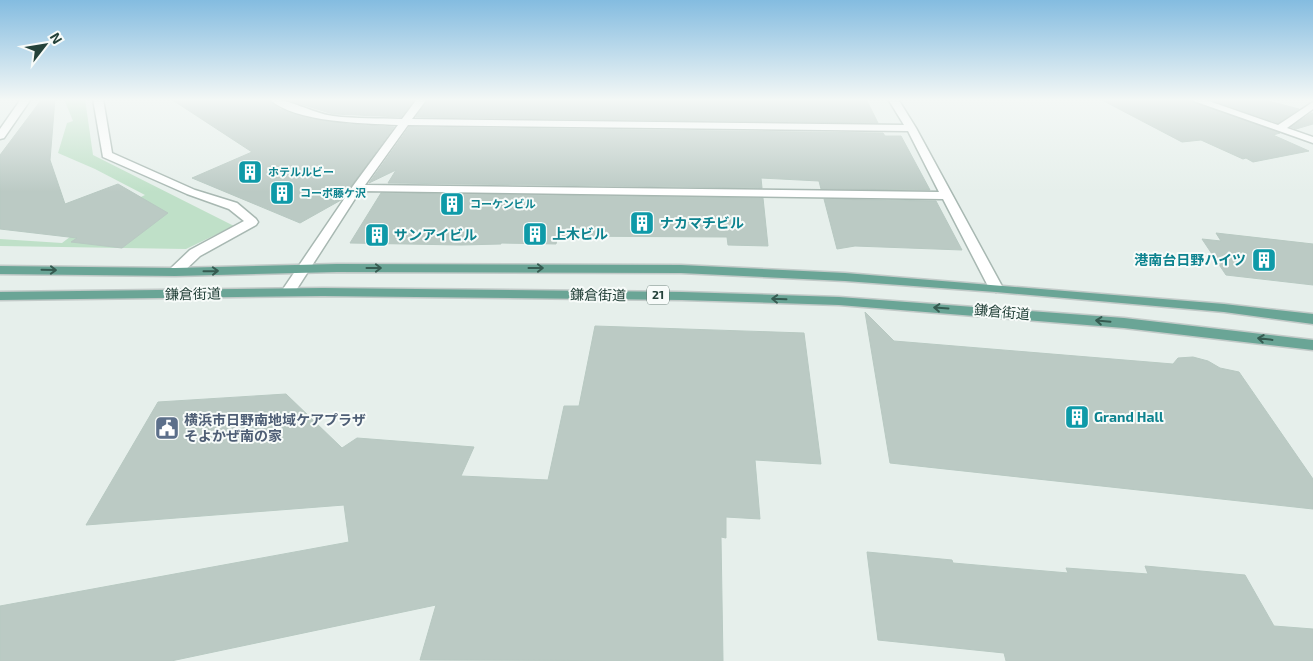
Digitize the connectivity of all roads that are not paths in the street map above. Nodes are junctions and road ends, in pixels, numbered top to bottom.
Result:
1 (103, 130) edge
2 (400, 130) edge
3 (912, 130) edge
4 (1285, 130) edge
5 (1313, 140) edge
6 (357, 188) junction
7 (948, 196) junction
8 (303, 269) junction
9 (0, 270) edge
10 (175, 272) junction
11 (996, 288) junction
12 (288, 292) junction
13 (0, 296) edge
14 (1313, 319) edge
15 (1313, 344) edge

1 - 10 street
2 - 6 street
3 - 7 street
4 - 5 street
6 - 7 street
6 - 8 street
7 - 11 street
10 -> 8 main road, 鎌倉街道 / 21
8 -> 11 main road, 鎌倉街道 / 21
8 - 12 street
9 -> 10 main road, 鎌倉街道 / 21
11 - 14 main road, 鎌倉街道 / 21
12 - 13 main road, 鎌倉街道 / 21
15 -> 12 main road, 鎌倉街道 / 21

